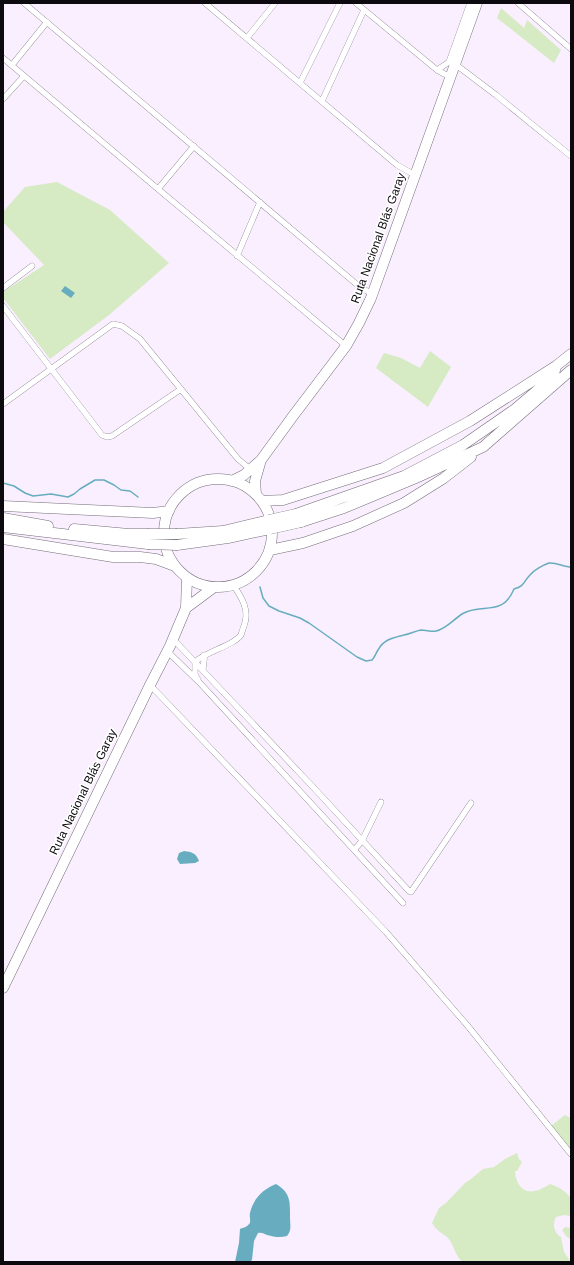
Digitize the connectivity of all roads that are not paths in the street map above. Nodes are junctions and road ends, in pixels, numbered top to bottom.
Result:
1 (24, 3) edge
2 (205, 3) edge
3 (275, 3) edge
4 (340, 3) edge
5 (356, 3) edge
6 (470, 3) edge
7 (478, 3) edge
8 (518, 3) edge
9 (364, 10) junction
10 (47, 22) junction
11 (247, 38) junction
12 (571, 49) edge
13 (3, 58) edge
14 (455, 64) junction
15 (12, 65) junction
16 (437, 70) junction
17 (24, 76) junction
18 (450, 77) junction
19 (300, 83) junction
20 (3, 99) edge
21 (322, 101) junction
22 (194, 146) junction
23 (571, 156) edge
24 (415, 175) junction
25 (158, 189) junction
26 (260, 202) junction
27 (237, 256) junction
28 (32, 266) dead end
29 (3, 288) edge
30 (373, 294) junction
31 (3, 306) edge
32 (346, 346) junction
33 (571, 354) edge
34 (556, 366) junction
35 (51, 369) junction
36 (571, 370) edge
37 (181, 389) junction
38 (3, 404) edge
39 (483, 447) junction
40 (261, 460) junction
41 (250, 469) junction
42 (232, 481) junction
43 (259, 497) junction
44 (3, 506) edge
45 (168, 511) junction
46 (3, 518) edge
47 (298, 518) junction
48 (3, 527) edge
49 (3, 539) edge
50 (147, 539) junction
51 (270, 550) junction
52 (175, 566) junction
53 (187, 578) junction
54 (234, 586) junction
55 (213, 588) junction
56 (186, 608) junction
57 (173, 639) junction
58 (167, 651) junction
59 (204, 655) junction
60 (195, 662) junction
61 (203, 670) junction
62 (199, 682) junction
63 (150, 685) junction
64 (313, 787) junction
65 (306, 799) junction
66 (381, 802) dead end
67 (471, 802) dead end
68 (362, 841) junction
69 (354, 850) junction
70 (403, 903) dead end
71 (3, 988) edge
72 (571, 1154) edge

1 - 10 street
2 - 11 street
3 - 11 street
4 - 19 street
5 - 9 street
6 - 16 street
7 - 14 highway, Ruta Nacional Blás Garay
8 - 12 street
9 - 16 street
9 - 21 street
10 - 15 street
10 - 22 street
11 - 19 street
13 - 15 street
14 - 18 highway, Ruta Nacional Blás Garay
14 - 23 street
15 - 17 street
16 - 18 street
17 - 20 street
17 - 25 street
18 - 24 highway, Ruta Nacional Blás Garay
19 - 21 street
21 - 24 street
22 - 25 street
22 - 26 street
24 - 30 highway, Ruta Nacional Blás Garay
25 - 27 street
26 - 27 street
26 - 30 street
27 - 32 street
28 - 29 street
30 - 32 highway, Ruta Nacional Blás Garay
31 - 35 street
32 - 40 highway, Ruta Nacional Blás Garay
33 - 34 highway
34 - 43 highway
34 - 47 highway
35 - 37 street
35 - 37 street
35 - 38 street
36 - 39 highway
37 - 41 street
39 - 47 highway
39 - 51 highway
40 - 41 highway, Ruta Nacional Blás Garay
40 - 43 highway, Ruta Nacional Blás Garay
41 - 42 highway, Ruta Nacional Blás Garay
42 - 43 highway
42 - 45 highway
43 - 51 highway
44 - 45 highway
45 - 52 highway
46 - 50 highway
47 - 50 highway, bridge
48 - 50 highway
49 - 52 highway
51 - 54 highway
52 - 53 highway
53 - 55 highway
53 - 56 highway, Ruta Nacional Blás Garay
54 - 55 highway
54 - 59 street
55 - 56 highway
56 - 57 highway, Ruta Nacional Blás Garay
57 - 58 highway, Ruta Nacional Blás Garay
57 - 60 street
58 - 62 street
58 - 63 highway, Ruta Nacional Blás Garay
59 - 60 street
59 - 61 street
60 - 61 street
60 - 62 street
61 - 64 street
62 - 65 street
63 - 71 highway, Ruta Nacional Blás Garay
63 - 72 street
64 - 65 street
64 - 68 street
65 - 69 street
66 - 68 street
67 - 68 street
68 - 69 street
69 - 70 street

